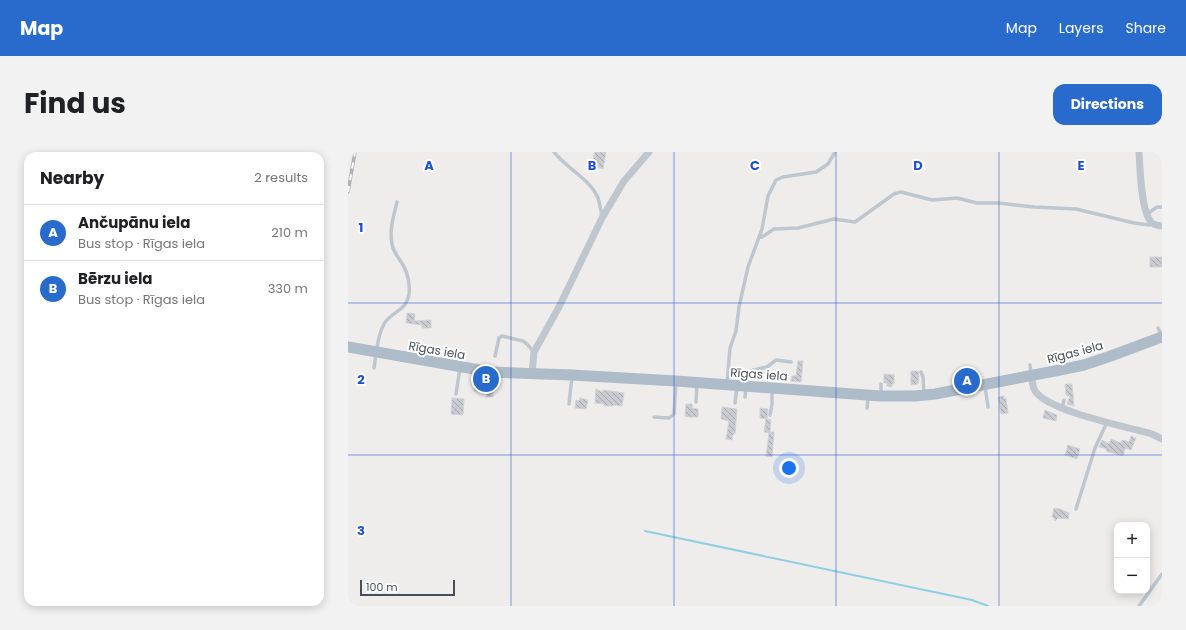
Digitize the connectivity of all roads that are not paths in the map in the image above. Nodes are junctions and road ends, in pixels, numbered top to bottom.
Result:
1 (554, 152) edge
2 (649, 152) edge
3 (835, 152) edge
4 (1139, 152) edge
5 (397, 202) dead end
6 (1162, 207) edge
7 (1147, 214) junction
8 (602, 218) junction
9 (1152, 224) junction
10 (1162, 226) edge
11 (758, 237) junction
12 (1160, 332) edge
13 (348, 347) edge
14 (377, 352) junction
15 (534, 352) junction
16 (495, 356) dead end
17 (791, 362) dead end
18 (460, 367) junction
19 (374, 368) dead end
20 (1031, 370) junction
21 (921, 372) dead end
22 (728, 373) junction
23 (532, 374) junction
24 (572, 375) junction
25 (676, 381) junction
26 (697, 383) junction
27 (882, 384) dead end
28 (985, 385) junction
29 (739, 388) junction
30 (772, 388) junction
31 (456, 394) dead end
32 (868, 395) junction
33 (924, 395) junction
34 (881, 396) junction
35 (1064, 400) dead end
36 (696, 402) dead end
37 (735, 403) dead end
38 (570, 404) dead end
39 (988, 407) dead end
40 (867, 408) dead end
41 (1062, 408) junction
42 (770, 415) dead end
43 (654, 417) dead end
44 (1107, 422) junction
45 (1162, 439) edge
46 (1076, 508) dead end
47 (1162, 574) edge
48 (1139, 606) edge

1 - 8 lane
2 - 8 street
3 - 11 lane
4 - 7 street
5 - 14 lane
6 - 7 lane
7 - 9 street
8 - 15 street
9 - 10 street
9 - 11 lane
11 - 22 lane
12 - 20 main road, Rīgas iela
13 - 14 main road, Rīgas iela
14 - 18 main road, Rīgas iela
14 - 19 lane
15 - 16 lane
15 - 23 street
17 - 22 lane
18 - 23 main road, Rīgas iela
18 - 31 lane
20 - 28 main road, Rīgas iela
20 - 41 street
21 - 33 lane
22 - 29 lane
23 - 24 main road, Rīgas iela
24 - 25 main road, Rīgas iela
24 - 38 lane
25 - 26 main road, Rīgas iela
25 - 43 lane
26 - 29 main road, Rīgas iela
26 - 36 lane
27 - 34 lane
28 - 33 main road, Rīgas iela
28 - 39 lane
29 - 30 main road, Rīgas iela
29 - 37 lane
30 - 32 main road, Rīgas iela
30 - 42 lane
32 - 34 main road, Rīgas iela
32 - 40 lane
33 - 34 main road, Rīgas iela
35 - 41 lane
41 - 44 street
44 - 45 street
44 - 46 lane
47 - 48 lane

